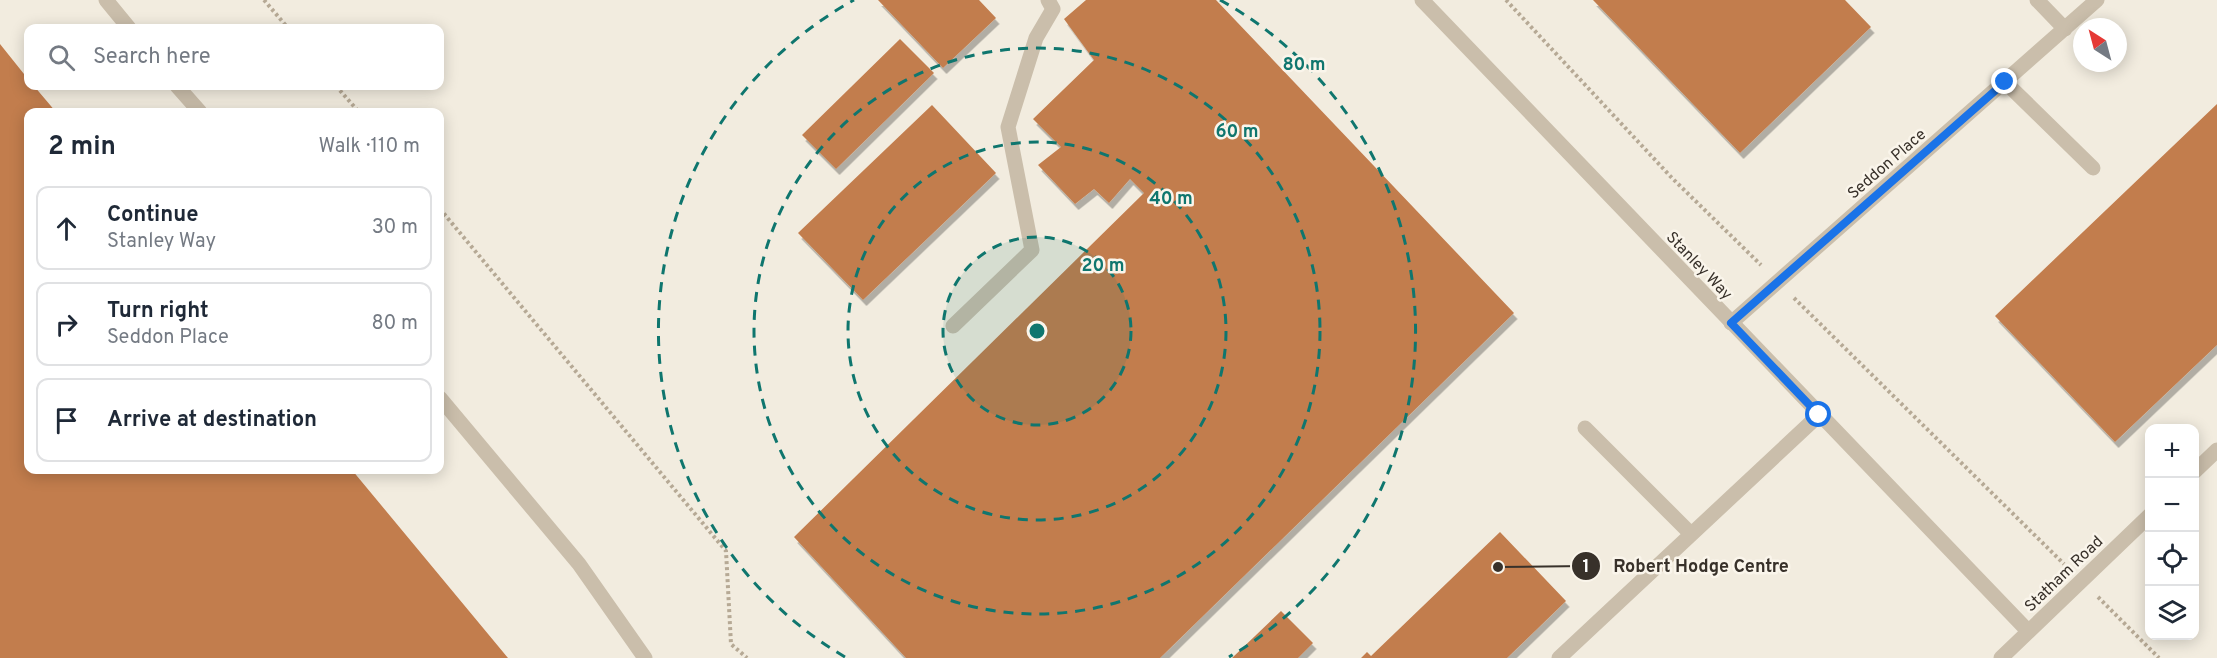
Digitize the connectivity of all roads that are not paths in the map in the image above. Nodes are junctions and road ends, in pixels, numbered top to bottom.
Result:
1 (106, 0) edge
2 (1048, 0) edge
3 (1422, 0) edge
4 (2037, 0) edge
5 (2097, 0) edge
6 (126, 24) edge
7 (2065, 29) junction
8 (2005, 82) junction
9 (181, 90) edge
10 (196, 108) edge
11 (2093, 168) dead end
12 (1731, 323) junction
13 (953, 326) dead end
14 (444, 403) edge
15 (1819, 415) junction
16 (1585, 428) dead end
17 (2217, 450) edge
18 (2199, 467) edge
19 (2145, 520) edge
20 (1691, 534) junction
21 (2028, 631) junction
22 (645, 658) edge
23 (1559, 658) edge
24 (2001, 658) edge

1 - 6 street
2 - 13 street
3 - 12 street, Stanley Way
4 - 7 street
5 - 7 street, Seddon Place
7 - 8 street, Seddon Place
8 - 11 street
8 - 12 street, Seddon Place
9 - 10 street
12 - 15 street, Stanley Way
14 - 22 street
15 - 20 street
15 - 21 street, Stanley Way
16 - 20 street
17 - 18 street
19 - 21 street, Statham Road
20 - 23 street
21 - 24 street, Statham Road

